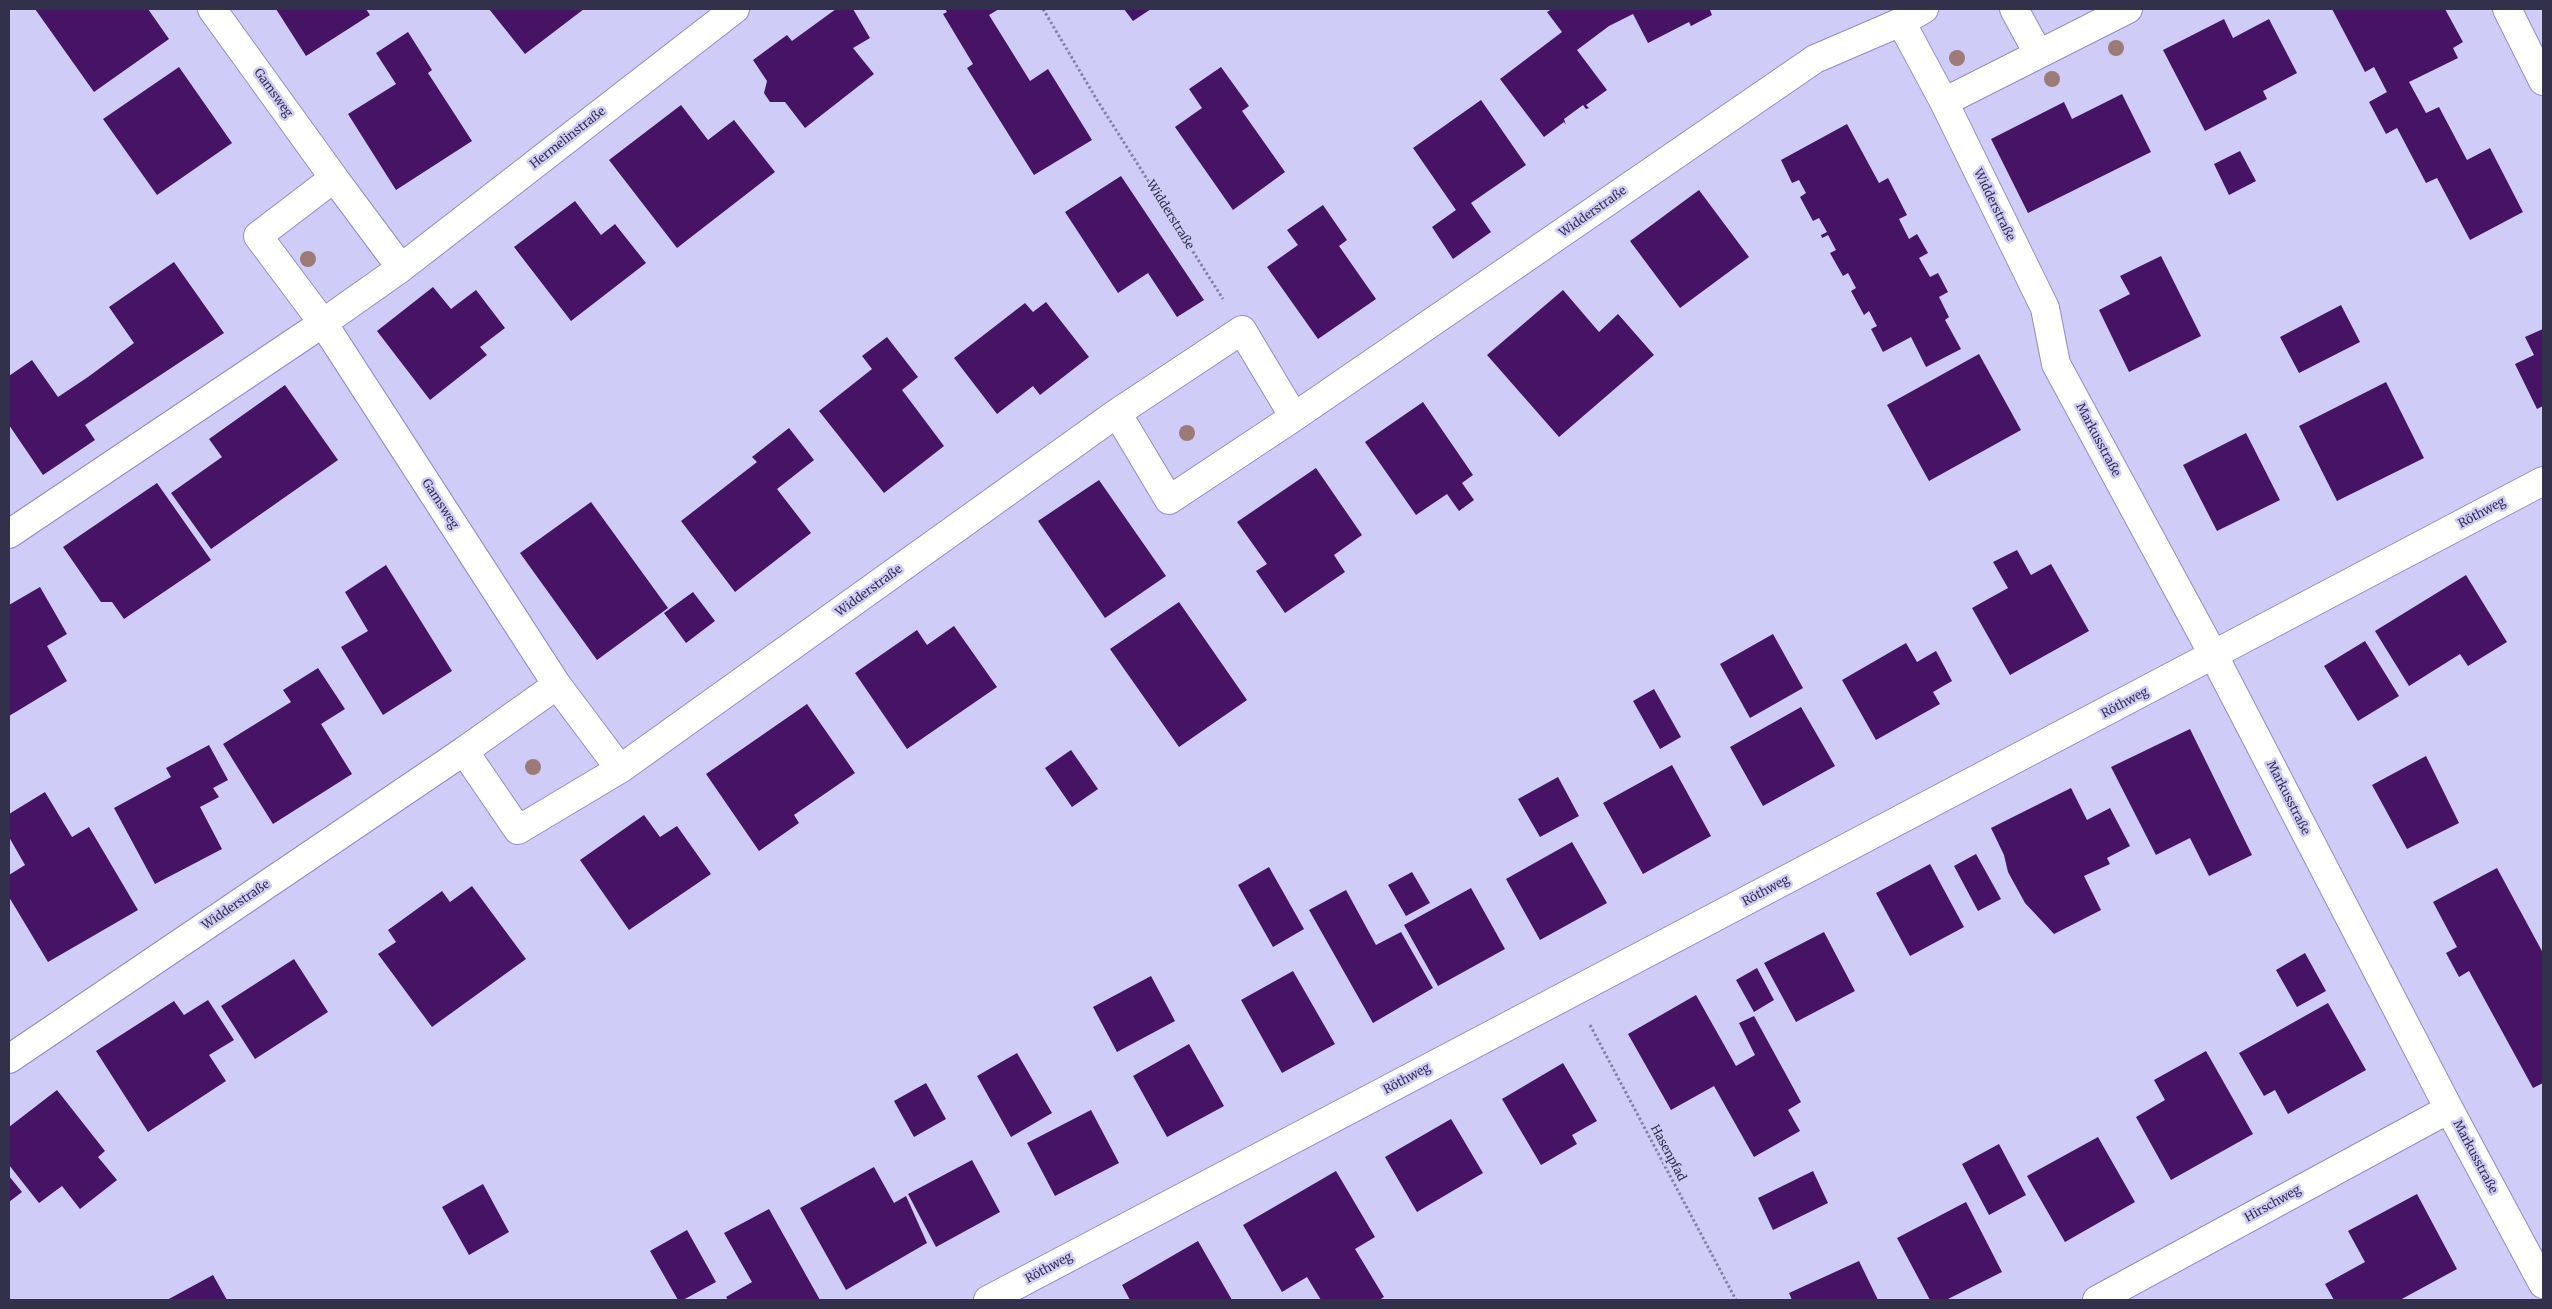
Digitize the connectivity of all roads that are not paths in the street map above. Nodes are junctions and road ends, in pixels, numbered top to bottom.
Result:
1 (212, 9) edge
2 (735, 9) edge
3 (2014, 9) edge
4 (2128, 9) edge
5 (2507, 9) edge
6 (1912, 15) edge
7 (2038, 52) junction
8 (2543, 81) edge
9 (1944, 102) junction
10 (334, 178) junction
11 (401, 268) junction
12 (2045, 308) joint
13 (323, 323) junction
14 (1117, 413) junction
15 (1294, 417) junction
16 (2543, 481) edge
17 (9, 534) edge
18 (2214, 656) junction
19 (557, 685) junction
20 (464, 751) junction
21 (620, 769) junction
22 (9, 1059) edge
23 (2449, 1109) junction
24 (2543, 1284) edge
25 (988, 1300) edge
26 (2097, 1300) edge

1 - 10 street, Gamsweg
2 - 11 street, Hermelinstraße
3 - 7 street
4 - 7 street
5 - 8 street
6 - 9 street, Widderstraße
6 - 15 street, Widderstraße
7 - 9 street
9 - 12 street, Widderstraße
10 - 11 street, Gamsweg
10 - 13 street, Gamsweg
11 - 13 street
12 - 18 street, Markusstraße
13 - 17 street
13 - 19 street, Gamsweg
14 - 15 street, Widderstraße
14 - 15 street, Widderstraße
14 - 21 street, Widderstraße
16 - 18 street, Röthweg
18 - 23 street, Markusstraße
18 - 25 street, Röthweg
19 - 20 street, Widderstraße
19 - 21 street
20 - 21 street, Widderstraße
20 - 22 street, Widderstraße
23 - 24 street, Markusstraße
23 - 26 street, Hirschweg

